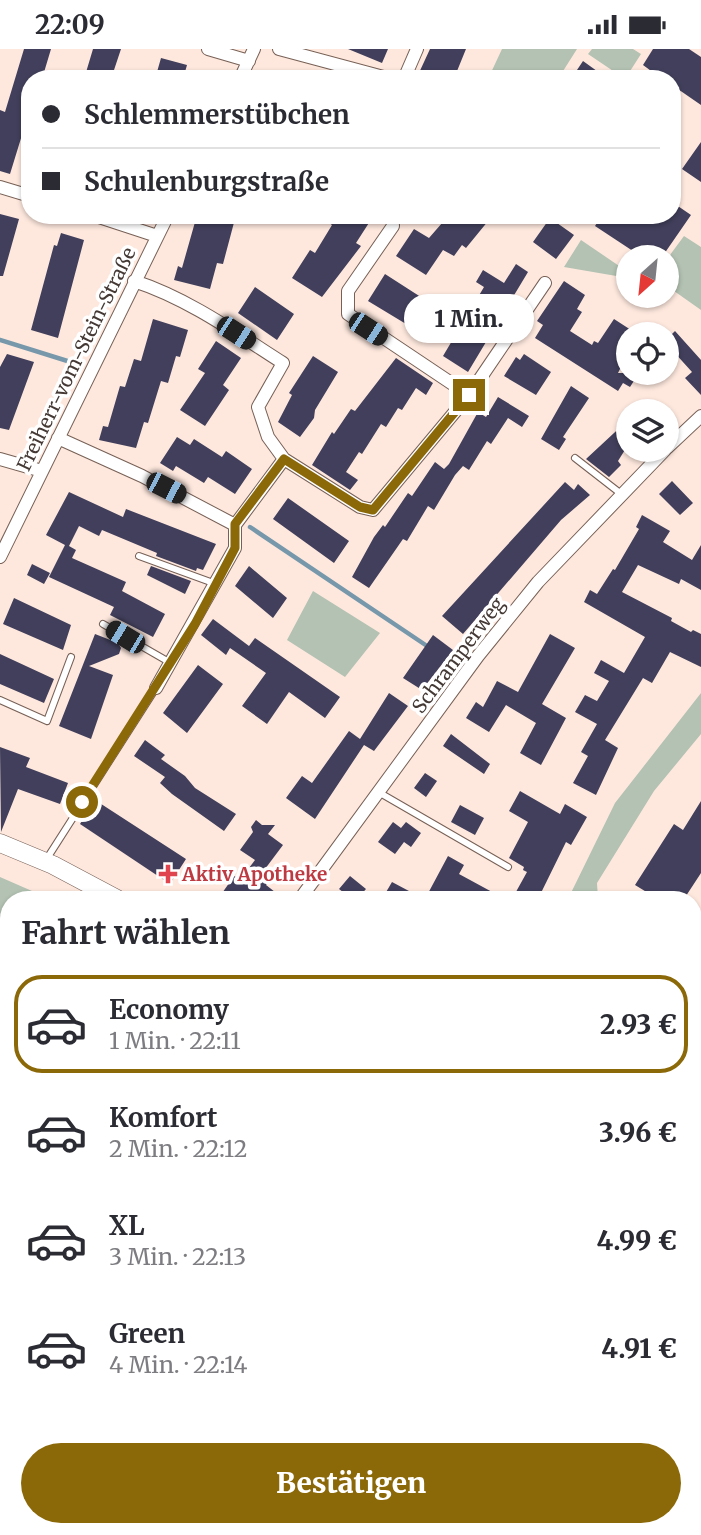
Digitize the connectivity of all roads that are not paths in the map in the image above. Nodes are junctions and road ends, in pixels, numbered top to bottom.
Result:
1 (208, 49) edge
2 (279, 49) edge
3 (416, 49) edge
4 (252, 55) edge
5 (357, 70) edge
6 (408, 70) edge
7 (0, 187) edge
8 (21, 193) edge
9 (120, 224) edge
10 (163, 224) edge
11 (393, 224) edge
12 (157, 236) junction
13 (134, 281) junction
14 (545, 283) dead end
15 (469, 395) junction
16 (701, 416) edge
17 (679, 437) edge
18 (58, 438) junction
19 (575, 458) dead end
20 (0, 459) edge
21 (284, 459) junction
22 (652, 462) edge
23 (42, 471) junction
24 (620, 493) junction
25 (235, 524) junction
26 (139, 556) dead end
27 (0, 557) edge
28 (216, 584) junction
29 (103, 624) dead end
30 (71, 657) dead end
31 (169, 662) junction
32 (156, 688) joint
33 (0, 700) edge
34 (380, 793) junction
35 (0, 843) edge
36 (46, 862) junction
37 (508, 867) dead end
38 (102, 891) edge
39 (306, 891) edge

1 - 4 street
2 - 5 street
3 - 6 street
7 - 8 street
9 - 12 street
10 - 12 street, Freiherr-vom-Stein-Straße
11 - 15 street
12 - 13 street, Freiherr-vom-Stein-Straße
13 - 18 street, Freiherr-vom-Stein-Straße
13 - 21 street
14 - 15 street
15 - 21 street
16 - 17 street, Schramperweg
18 - 23 street, Freiherr-vom-Stein-Straße
18 - 25 street
19 - 24 lane
20 - 23 street
21 - 25 street
22 - 24 street, Schramperweg
23 - 27 street, Freiherr-vom-Stein-Straße
24 - 34 street, Schramperweg
25 - 28 street
26 - 28 lane
28 - 31 street
29 - 31 lane
30 - 33 lane
31 - 32 street
32 - 36 lane
34 - 37 lane
34 - 39 street, Schramperweg
35 - 36 street
36 - 38 street

